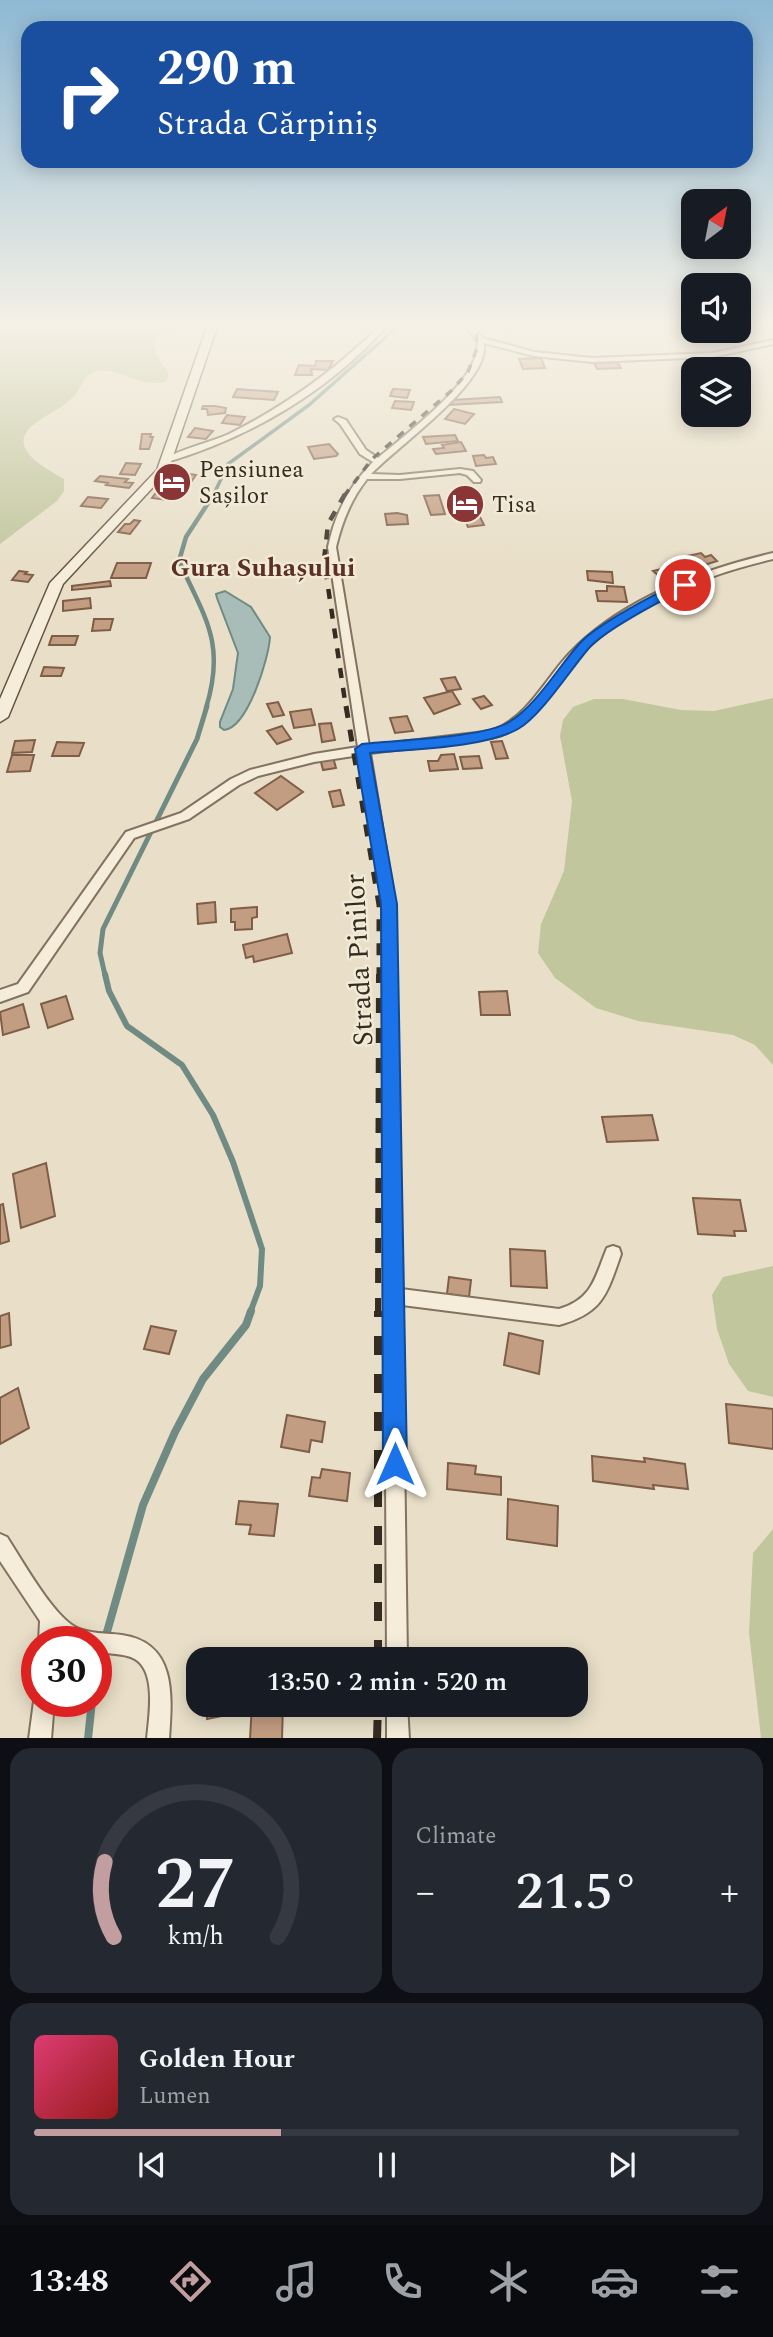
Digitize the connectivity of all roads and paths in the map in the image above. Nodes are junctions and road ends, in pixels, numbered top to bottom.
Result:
1 (185, 408) edge
2 (285, 408) edge
3 (437, 408) edge
4 (338, 419) dead end
5 (167, 460) junction
6 (378, 462) junction
7 (364, 476) junction
8 (477, 480) dead end
9 (773, 556) edge
10 (0, 717) edge
11 (362, 749) junction
12 (0, 996) edge
13 (613, 1254) dead end
14 (393, 1296) junction
15 (0, 1544) edge
16 (50, 1619) junction
17 (50, 1626) edge
18 (58, 1626) edge
19 (112, 1645) edge
20 (397, 1647) edge
21 (42, 1717) edge
22 (397, 1717) edge
23 (40, 1738) edge
24 (158, 1738) edge
25 (398, 1738) edge

1 - 5 main road
2 - 5 street
3 - 6 street, Strada Pinilor
4 - 6 street
5 - 10 main road
6 - 7 street, Strada Pinilor
7 - 8 street
7 - 11 street, Strada Pinilor
9 - 11 street
11 - 12 street
11 - 14 street, Strada Pinilor
13 - 14 street
14 - 20 street, Strada Pinilor
15 - 16 street
16 - 17 street
16 - 18 street
19 - 24 street
21 - 23 street
22 - 25 street

